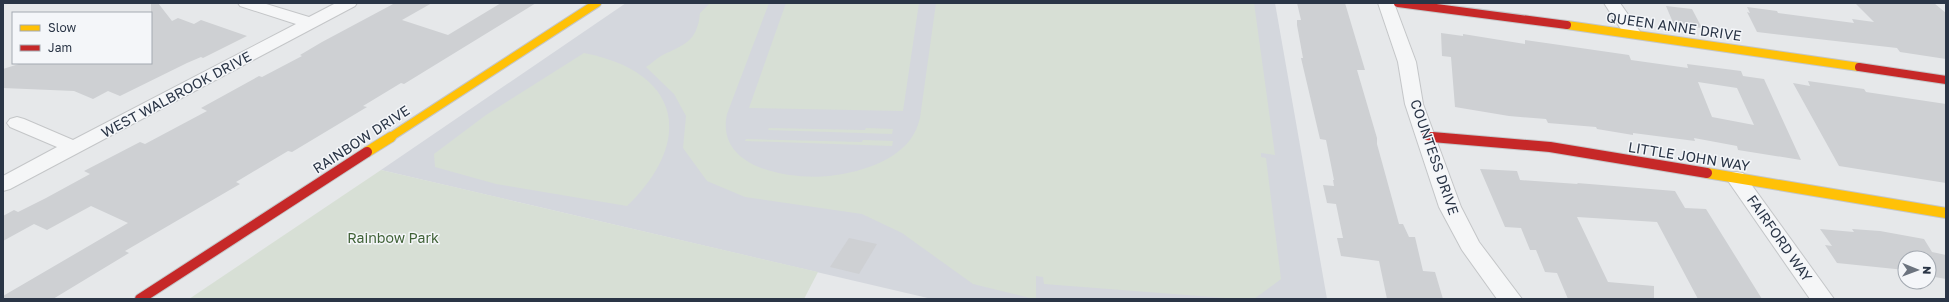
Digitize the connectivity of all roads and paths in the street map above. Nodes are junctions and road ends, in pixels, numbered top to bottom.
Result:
1 (246, 3) edge
2 (349, 3) edge
3 (597, 3) edge
4 (1386, 3) edge
5 (1398, 3) edge
6 (1612, 3) edge
7 (310, 24) junction
8 (1632, 33) junction
9 (1946, 80) edge
10 (17, 123) dead end
11 (1426, 136) junction
12 (73, 147) junction
13 (1736, 178) junction
14 (3, 184) edge
15 (1946, 213) edge
16 (140, 299) edge
17 (1510, 299) edge
18 (1822, 299) edge

1 - 7 street
2 - 7 street, WEST WALBROOK DRIVE
3 - 16 street, RAINBOW DRIVE
4 - 11 street, COUNTESS DRIVE
5 - 8 street, QUEEN ANNE DRIVE
6 - 8 street
7 - 12 street, WEST WALBROOK DRIVE
8 - 9 street, QUEEN ANNE DRIVE
10 - 12 street
11 - 13 street, LITTLE JOHN WAY
11 - 17 street, COUNTESS DRIVE
12 - 14 street, WEST WALBROOK DRIVE
13 - 15 street, LITTLE JOHN WAY
13 - 18 street, FAIRFORD WAY

